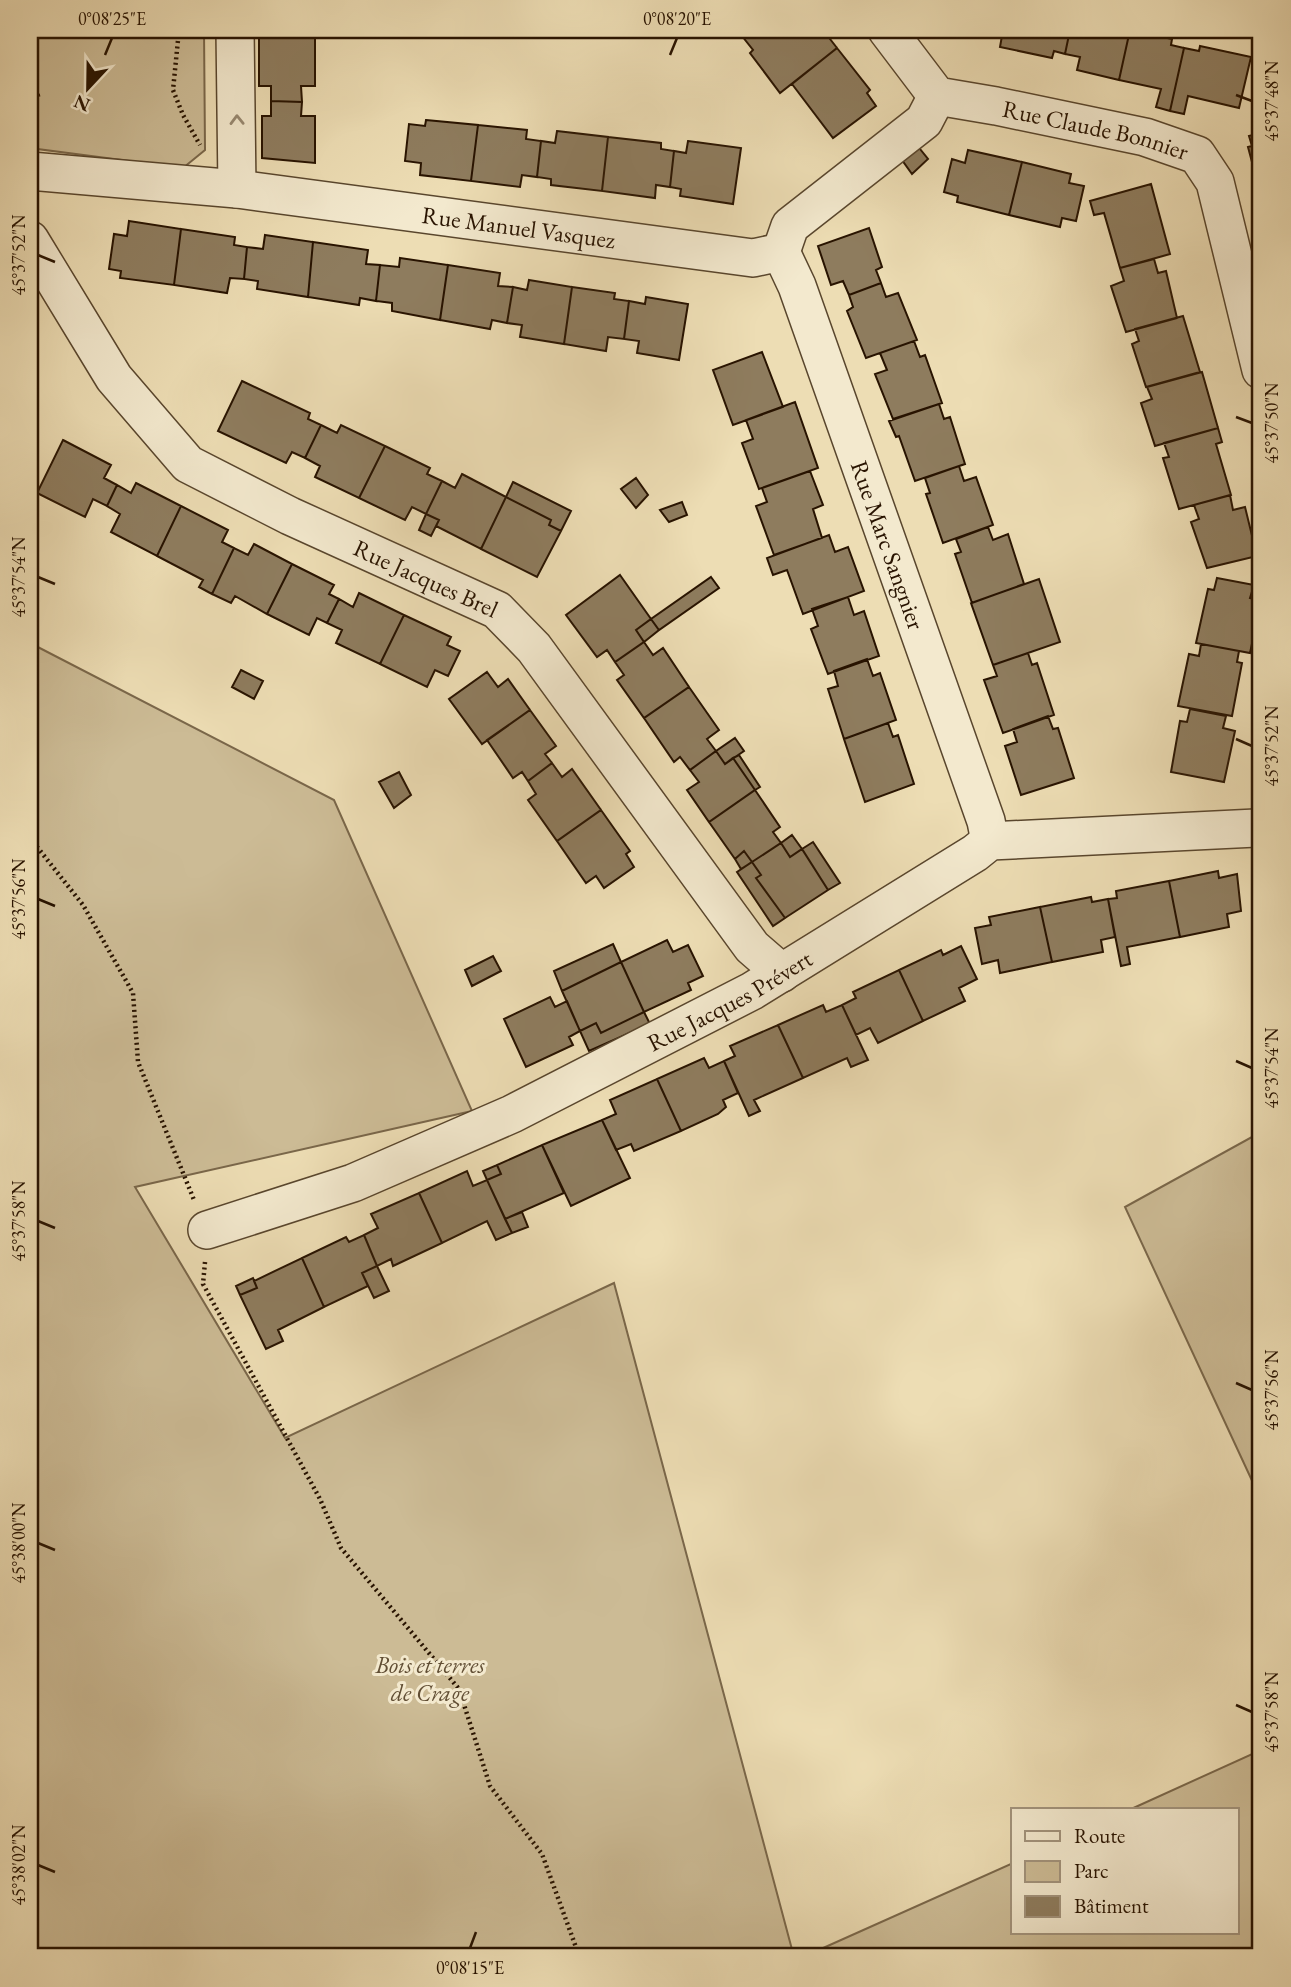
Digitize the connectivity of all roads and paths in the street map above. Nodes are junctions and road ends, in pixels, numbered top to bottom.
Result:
1 (179, 30) edge
2 (235, 30) edge
3 (887, 30) edge
4 (30, 62) edge
5 (937, 96) junction
6 (30, 118) edge
7 (30, 171) edge
8 (238, 179) junction
9 (30, 240) edge
10 (780, 252) junction
11 (1261, 370) edge
12 (1260, 828) edge
13 (30, 838) edge
14 (990, 841) junction
15 (782, 973) junction
16 (207, 1230) junction
17 (584, 1957) edge

1 - 8 path
8 -> 2 street
3 - 5 street
4 - 6 path
5 - 10 street
5 - 11 street, Rue Claude Bonnier
7 - 8 street, Rue Manuel Vasquez
8 - 10 street, Rue Manuel Vasquez
9 - 15 street, Rue Jacques Brel
10 - 14 street, Rue Marc Sangnier
12 - 14 street
13 - 16 path
14 - 15 street, Rue Jacques Prévert
15 - 16 street, Rue Jacques Prévert
16 - 17 path

